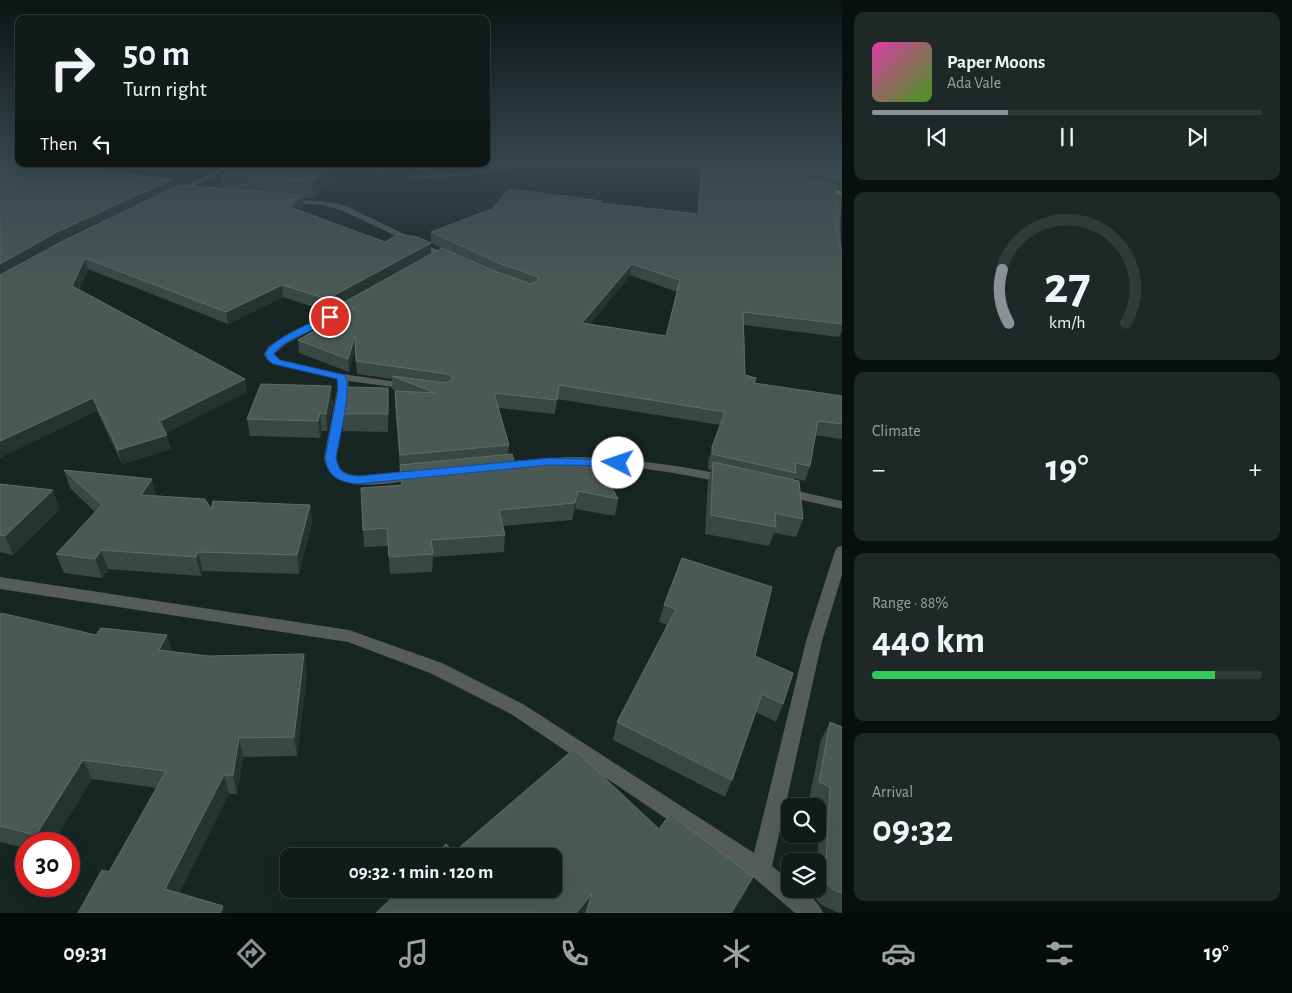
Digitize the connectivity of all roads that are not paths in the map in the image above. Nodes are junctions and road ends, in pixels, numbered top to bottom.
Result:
1 (325, 204) edge
2 (839, 204) edge
3 (441, 254) junction
4 (842, 257) edge
5 (457, 261) edge
6 (428, 262) edge
7 (367, 296) edge
8 (342, 377) junction
9 (418, 388) edge
10 (482, 468) edge
11 (425, 474) edge
12 (738, 482) edge
13 (776, 490) edge
14 (842, 505) edge
15 (842, 551) edge
16 (0, 583) edge
17 (760, 870) junction
18 (812, 913) edge

1 - 3 street
2 - 4 street
3 - 5 street
3 - 6 street
7 - 8 street
8 - 9 street
8 - 11 street
10 - 12 street
13 - 14 street
15 - 17 street
16 - 17 street
17 - 18 street

